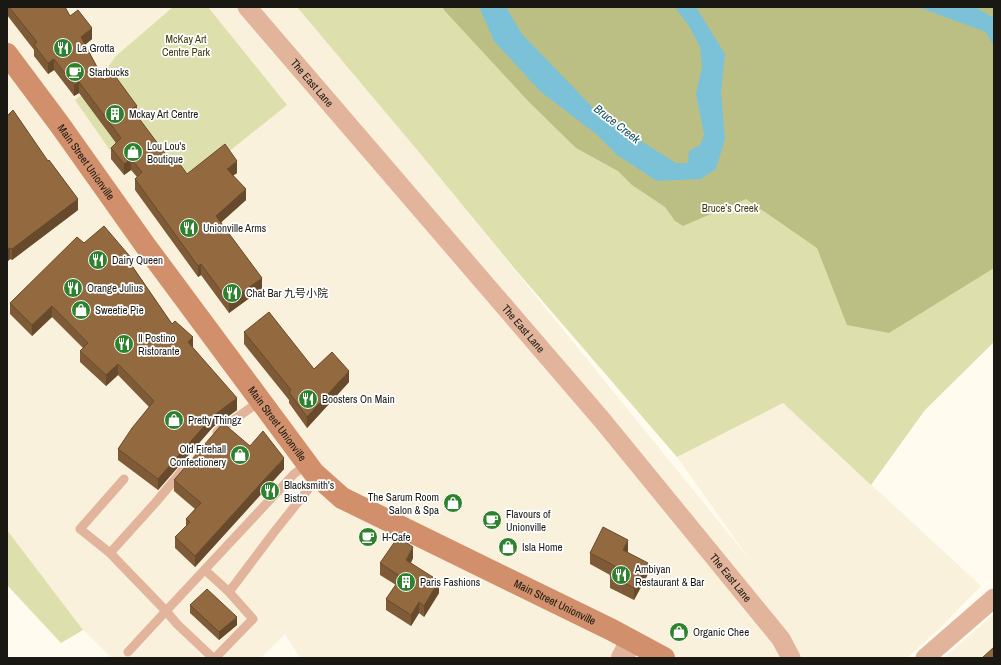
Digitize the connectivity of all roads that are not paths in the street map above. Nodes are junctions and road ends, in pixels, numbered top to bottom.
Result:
1 (247, 7) edge
2 (7, 54) edge
3 (260, 401) junction
4 (213, 436) edge
5 (188, 464) edge
6 (312, 470) junction
7 (124, 479) dead end
8 (110, 552) junction
9 (205, 570) junction
10 (229, 592) junction
11 (994, 598) edge
12 (166, 611) junction
13 (626, 649) edge
14 (128, 652) dead end
15 (214, 658) edge
16 (664, 658) edge
17 (791, 658) edge
18 (925, 658) edge

1 - 17 street, The East Lane
2 - 3 main road, Main Street Unionville
3 - 4 lane
3 - 6 main road, Main Street Unionville
5 - 8 lane
6 - 9 lane
6 - 10 lane
6 - 13 main road, Main Street Unionville
7 - 8 lane
8 - 12 lane
9 - 10 lane
9 - 12 lane
10 - 15 lane
11 - 18 street
12 - 14 lane
12 - 15 lane
13 - 16 main road, Main Street Unionville

